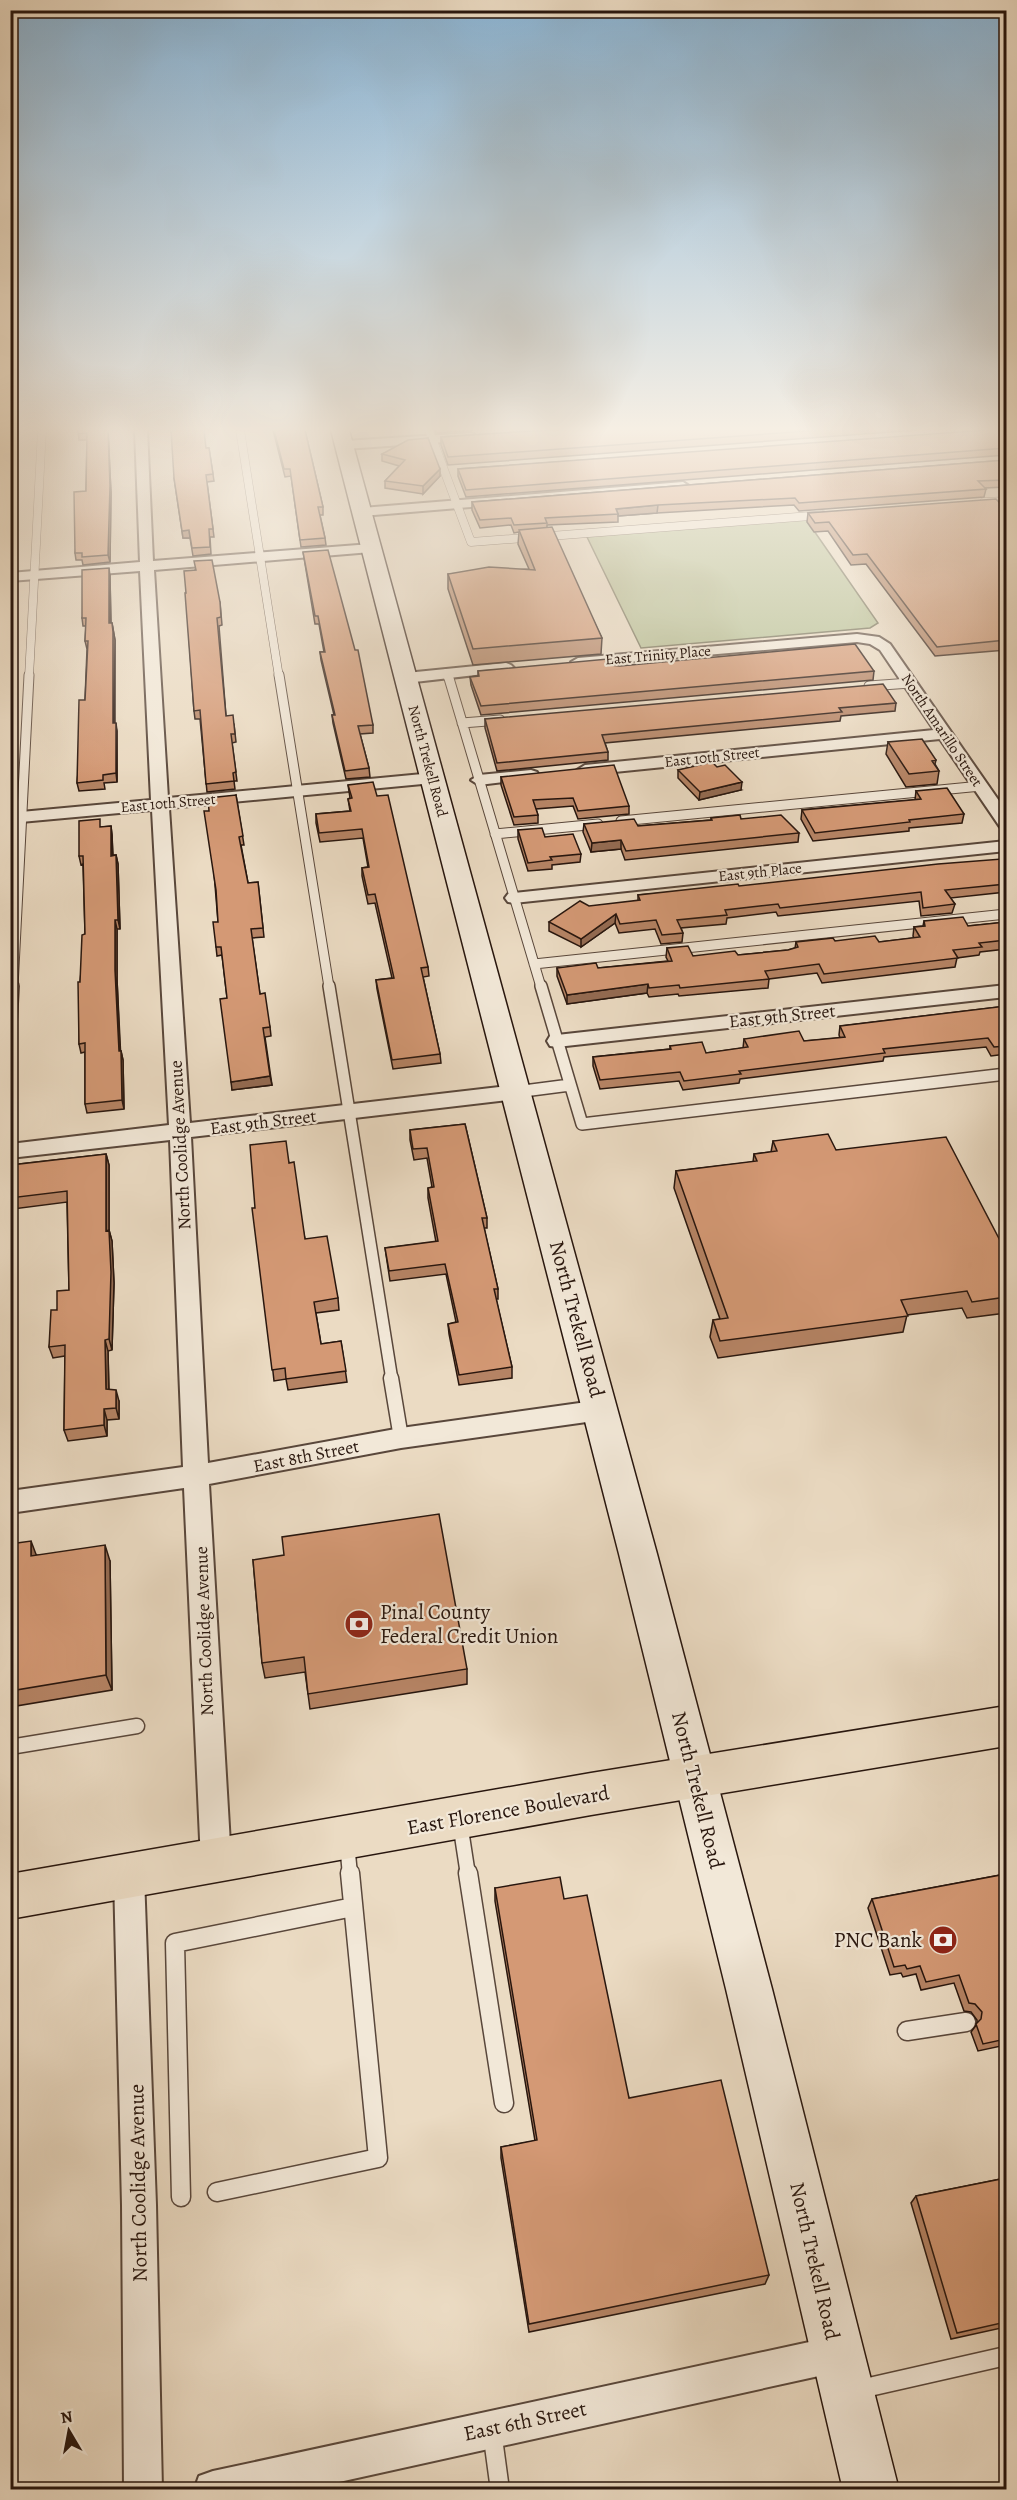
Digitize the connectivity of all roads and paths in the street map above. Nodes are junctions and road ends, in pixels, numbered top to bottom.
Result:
1 (36, 547) edge
2 (144, 547) edge
3 (258, 547) edge
4 (371, 548) joint
5 (260, 557) junction
6 (145, 566) junction
7 (34, 575) junction
8 (10, 577) edge
9 (874, 640) joint
10 (561, 663) edge
11 (516, 668) edge
12 (447, 673) junction
13 (406, 678) junction
14 (910, 683) junction
15 (863, 687) edge
16 (510, 719) edge
17 (462, 723) junction
18 (945, 734) junction
19 (575, 771) edge
20 (551, 773) edge
21 (433, 778) junction
22 (479, 780) junction
23 (981, 786) junction
24 (298, 791) junction
25 (159, 804) junction
26 (16, 818) edge
27 (1006, 823) edge
28 (495, 834) junction
29 (1006, 846) edge
30 (514, 898) junction
31 (1006, 914) edge
32 (534, 964) junction
33 (1006, 991) edge
34 (10, 1039) edge
35 (557, 1041) junction
36 (1006, 1074) edge
37 (570, 1085) junction
38 (516, 1092) junction
39 (350, 1111) junction
40 (180, 1132) junction
41 (10, 1151) edge
42 (601, 1410) junction
43 (401, 1438) junction
44 (197, 1476) junction
45 (10, 1502) edge
46 (137, 1726) dead end
47 (1006, 1726) edge
48 (10, 1747) edge
49 (695, 1777) junction
50 (459, 1819) junction
51 (347, 1839) junction
52 (216, 1861) junction
53 (129, 1876) junction
54 (10, 1897) edge
55 (353, 1907) junction
56 (966, 2022) dead end
57 (907, 2031) dead end
58 (504, 2103) dead end
59 (217, 2192) dead end
60 (181, 2197) dead end
61 (1006, 2356) edge
62 (842, 2373) junction
63 (491, 2429) junction
64 (143, 2490) edge
65 (213, 2490) edge
66 (500, 2490) edge
67 (871, 2490) edge

1 - 7 lane
2 - 6 street, North Coolidge Avenue
3 - 5 lane
4 - 5 street
4 - 13 main road, North Trekell Road
5 - 6 street
5 - 24 lane
6 - 7 street
6 - 25 street, North Coolidge Avenue
7 - 8 street
7 - 26 lane
9 - 10 street, East Trinity Place
9 - 14 street, North Amarillo Street
11 - 12 street
12 - 13 street
12 - 17 lane
13 - 21 main road, North Trekell Road
14 - 15 lane
14 - 18 street, North Amarillo Street
16 - 17 lane
17 - 22 lane
18 - 19 street, East 10th Street
18 - 23 street, North Amarillo Street
20 - 22 street
21 - 24 street, East 10th Street
21 - 38 main road, North Trekell Road
22 - 28 lane
23 - 27 street, North Amarillo Street
23 - 28 lane
24 - 25 street, East 10th Street
24 - 39 lane
25 - 26 street, East 10th Street
25 - 40 street, North Coolidge Avenue
26 - 34 lane
28 - 30 lane
29 - 30 street, East 9th Place
30 - 32 lane
31 - 32 lane
32 - 35 lane
33 - 35 street, East 9th Street
35 - 37 lane
36 - 37 lane
37 - 38 lane
38 - 39 street, East 9th Street
38 - 42 main road, North Trekell Road
39 - 40 street, East 9th Street
39 - 43 lane
40 - 41 street, East 9th Street
40 - 44 street, North Coolidge Avenue
42 - 43 street, East 8th Street
42 - 49 main road, North Trekell Road
43 - 44 street, East 8th Street
44 - 45 street, East 8th Street
44 - 52 street, North Coolidge Avenue
46 - 48 lane
47 - 49 main road, East Florence Boulevard
49 - 50 main road, East Florence Boulevard
49 - 62 main road, North Trekell Road
50 - 51 main road, East Florence Boulevard
50 - 58 lane
51 - 52 main road, East Florence Boulevard
51 - 55 lane
52 - 53 main road, East Florence Boulevard
53 - 54 main road, East Florence Boulevard
53 - 64 street, North Coolidge Avenue
55 - 59 lane
55 - 60 lane
56 - 57 lane
61 - 62 lane
62 - 63 street, East 6th Street
62 - 67 main road, North Trekell Road
63 - 65 street, East 6th Street
63 - 66 lane

